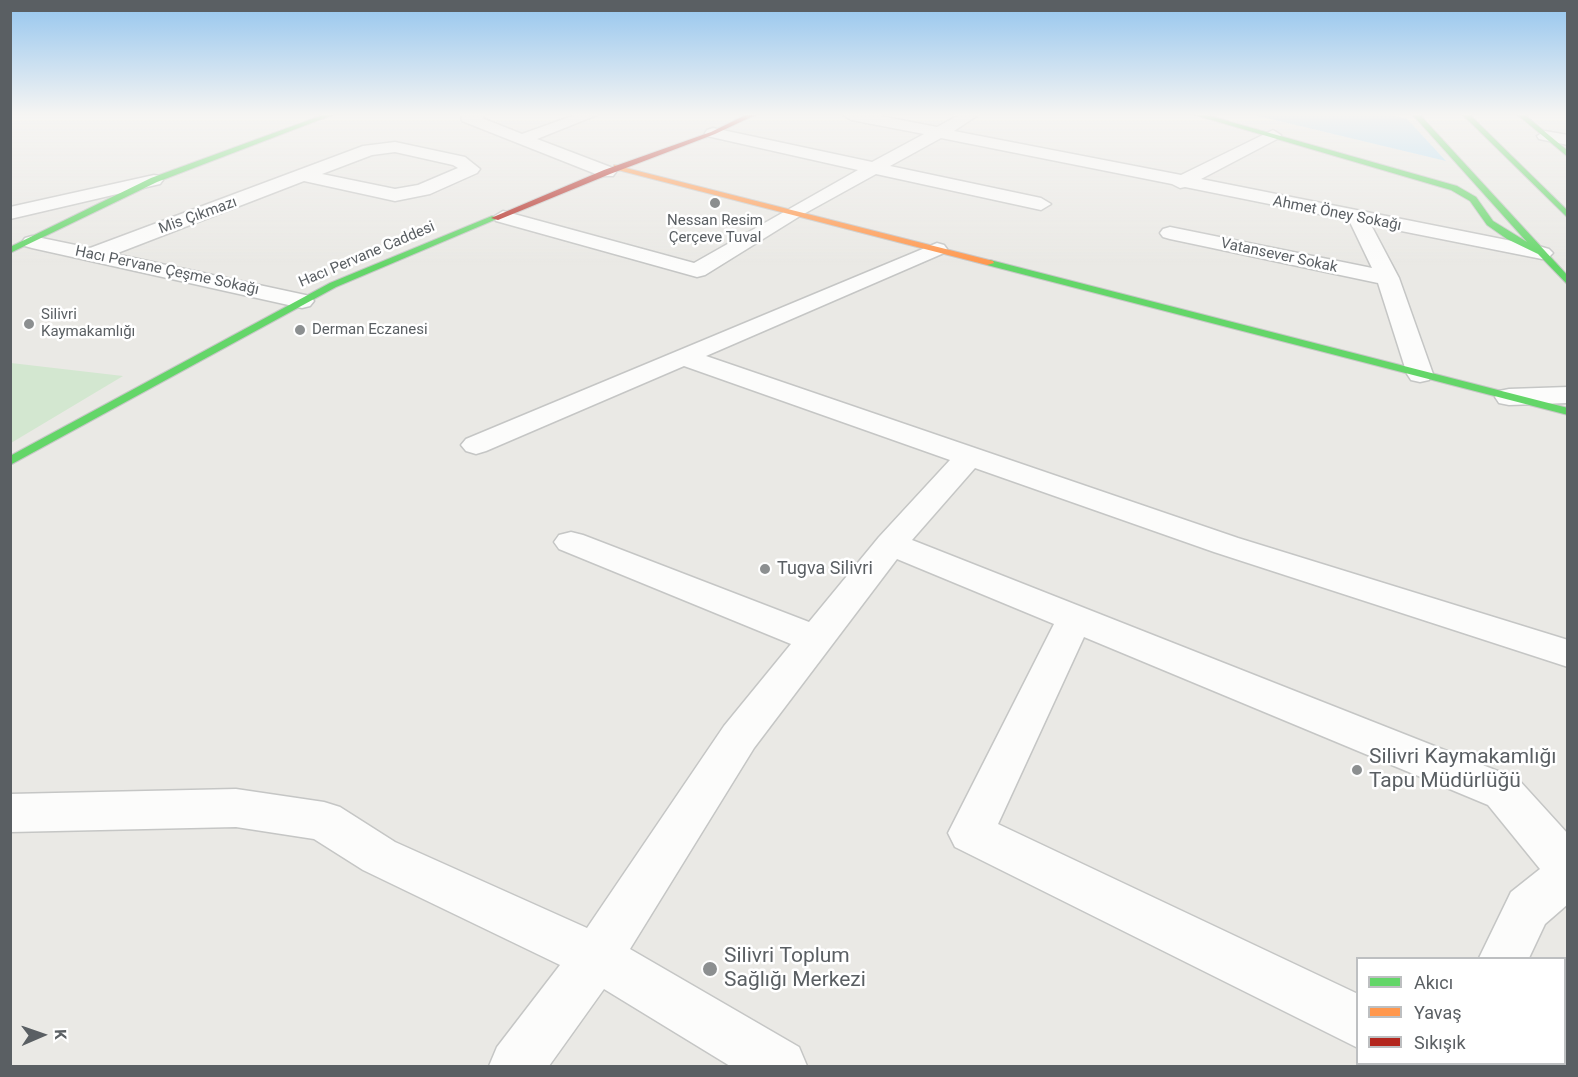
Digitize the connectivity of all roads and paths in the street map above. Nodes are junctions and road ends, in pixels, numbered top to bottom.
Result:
1 (191, 165) edge
2 (329, 165) edge
3 (465, 165) edge
4 (597, 165) edge
5 (625, 165) edge
6 (860, 165) edge
7 (878, 165) edge
8 (1094, 165) edge
9 (1214, 165) edge
10 (1381, 165) edge
11 (1463, 165) edge
12 (1517, 165) edge
13 (873, 168) junction
14 (612, 170) junction
15 (1409, 173) junction
16 (303, 175) junction
17 (1476, 178) junction
18 (154, 180) junction
19 (1180, 183) junction
20 (1041, 204) dead end
21 (793, 212) junction
22 (10, 213) edge
23 (1568, 216) edge
24 (503, 217) junction
25 (1358, 219) junction
26 (1170, 233) dead end
27 (32, 242) junction
28 (937, 249) junction
29 (10, 251) edge
30 (1542, 253) junction
31 (92, 255) junction
32 (1388, 278) junction
33 (1568, 282) edge
34 (302, 301) junction
35 (683, 357) junction
36 (1420, 374) junction
37 (1568, 395) edge
38 (1509, 397) junction
39 (1568, 412) edge
40 (476, 445) dead end
41 (970, 456) junction
42 (10, 461) edge
43 (571, 542) dead end
44 (891, 544) junction
45 (1075, 618) junction
46 (816, 639) junction
47 (1568, 654) edge
48 (10, 813) edge
49 (1568, 868) edge
50 (1568, 874) edge
51 (597, 957) junction
52 (1504, 957) edge
53 (1356, 1021) edge
54 (516, 1066) edge
55 (780, 1066) edge

1 - 18 main road
2 - 16 street, Mis Çıkmazı
3 - 16 street, Mis Çıkmazı
4 - 14 street
5 - 14 main road, Hacı Pervane Caddesi
6 - 13 street
7 - 13 street
8 - 19 street, Ahmet Öney Sokağı
9 - 19 street
10 - 15 main road
11 - 17 main road
12 - 23 main road
13 - 20 street
13 - 21 street
14 - 21 main road
14 - 24 main road, Hacı Pervane Caddesi
15 - 17 main road
15 - 30 main road
16 - 31 street, Mis Çıkmazı
17 - 30 main road
18 - 22 street
18 - 27 main road
19 - 25 street, Ahmet Öney Sokağı
21 - 24 street
21 - 28 main road
24 - 34 main road, Hacı Pervane Caddesi
25 - 30 street, Ahmet Öney Sokağı
25 - 32 street
26 - 32 street, Vatansever Sokak
27 - 29 main road
27 - 31 street, Hacı Pervane Çeşme Sokağı
28 - 35 street
28 - 36 main road
30 - 33 main road
31 - 34 street, Hacı Pervane Çeşme Sokağı
32 - 36 street
34 - 42 main road, Hacı Pervane Caddesi
35 - 40 street
35 - 41 street
36 - 38 main road
37 - 38 street
38 - 39 main road
41 - 44 street
41 - 47 street
43 - 46 street
44 - 45 street
44 - 46 street
45 - 49 street
45 - 53 street
46 - 51 street
48 - 51 street
50 - 52 street
51 - 54 street
51 - 55 street

